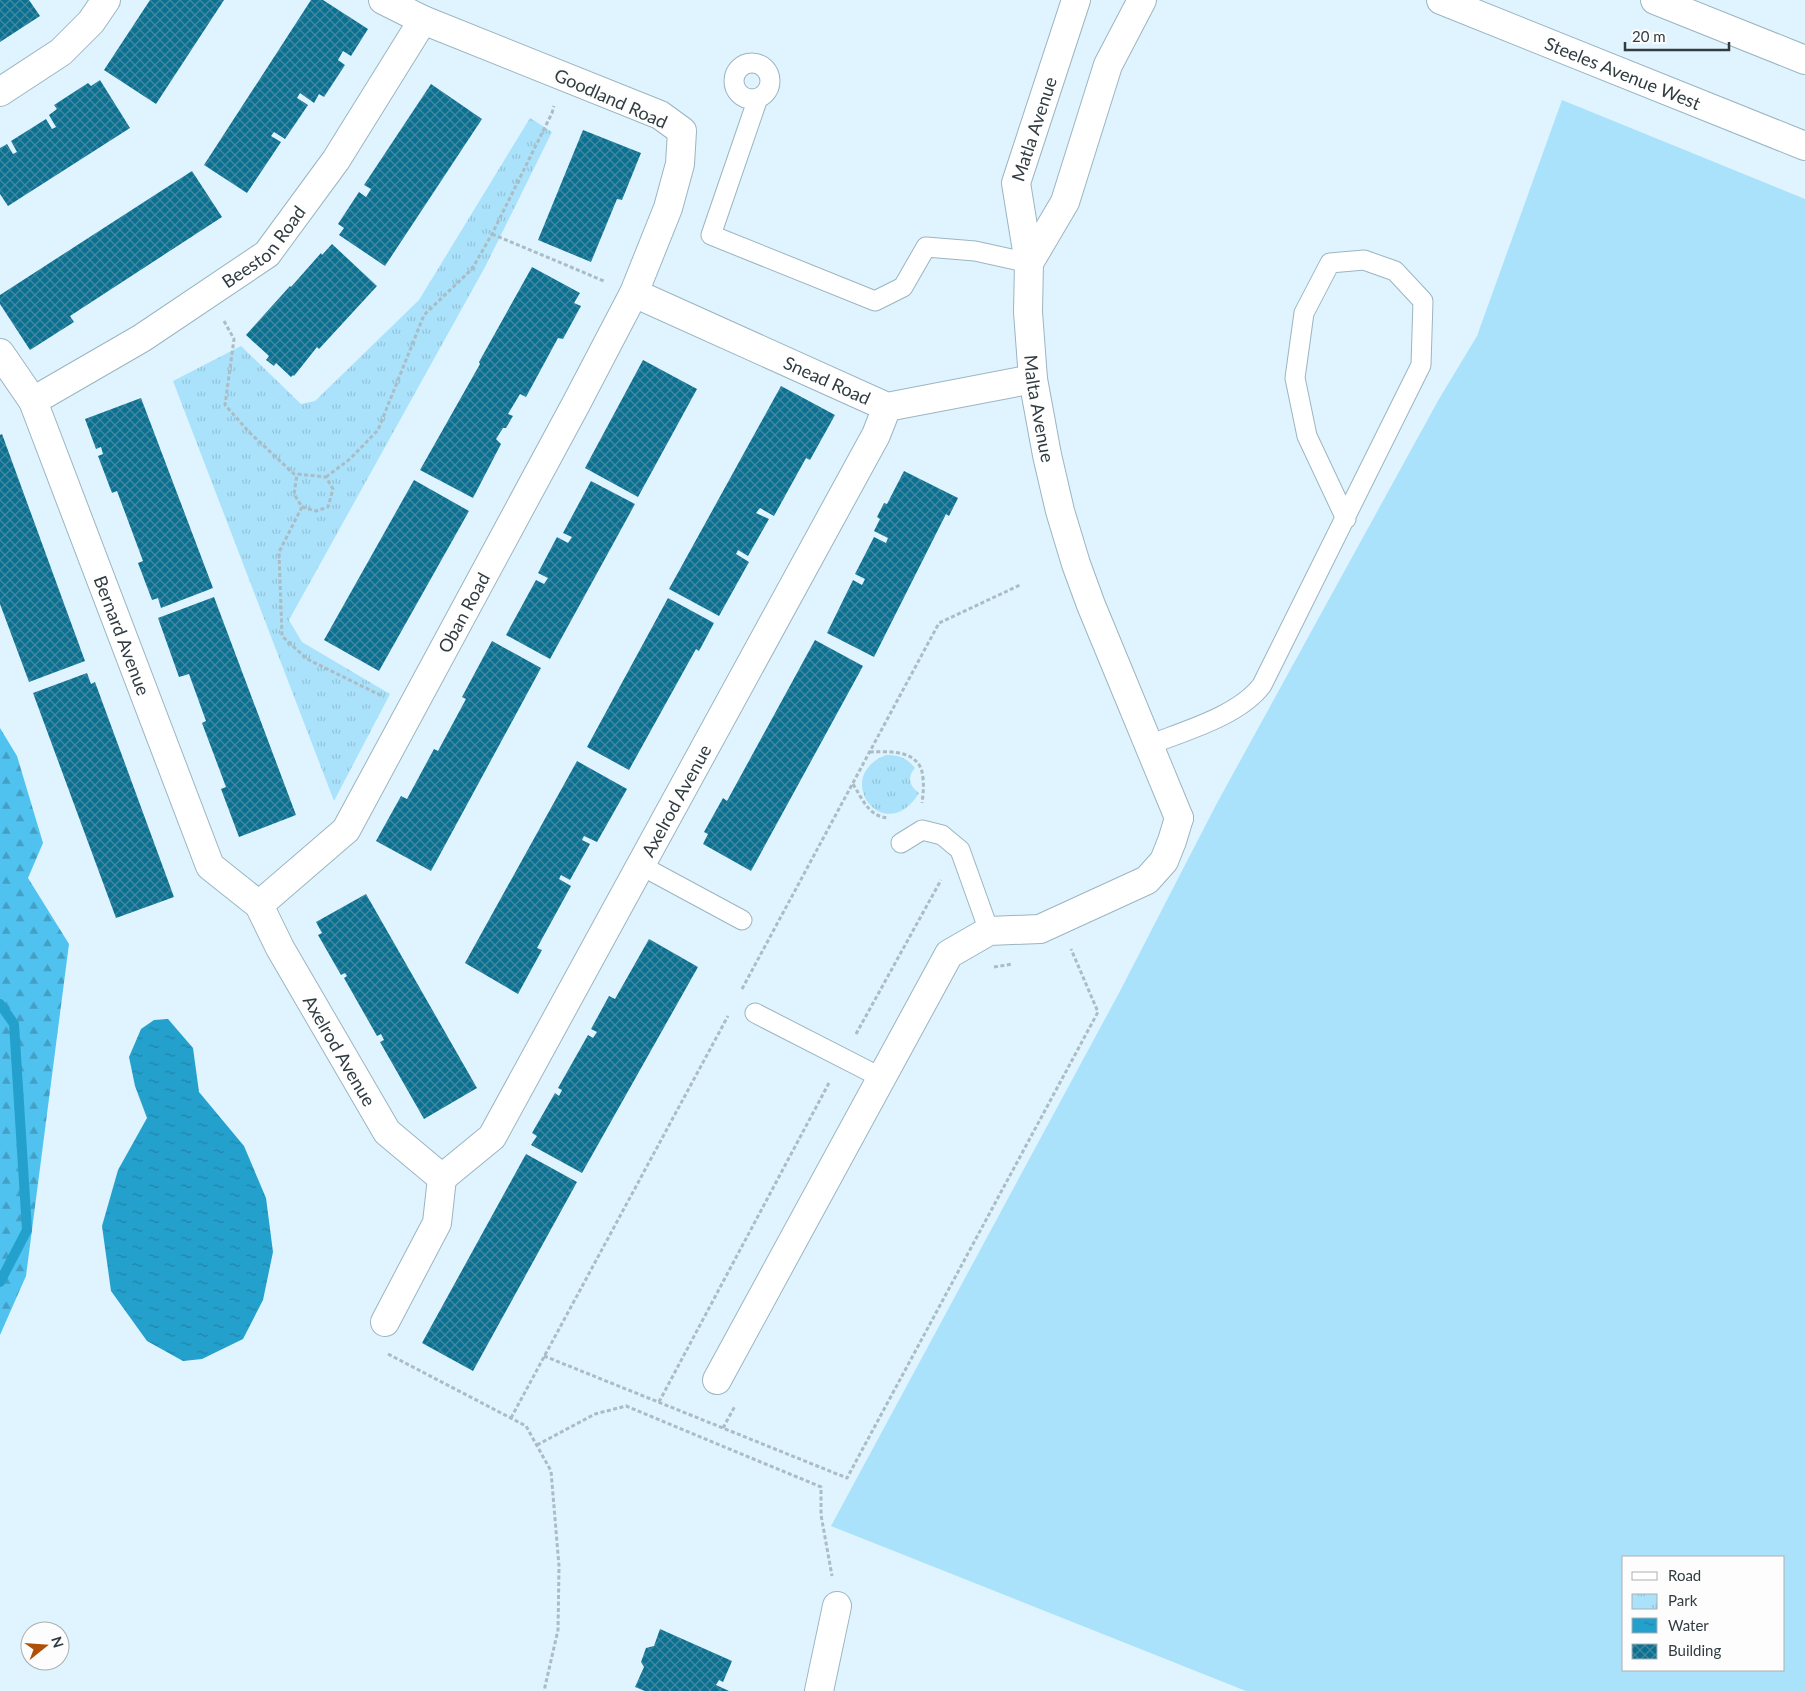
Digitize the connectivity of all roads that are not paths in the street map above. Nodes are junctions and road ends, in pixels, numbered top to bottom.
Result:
1 (106, 0) edge
2 (383, 0) edge
3 (1060, 0) edge
4 (1076, 0) edge
5 (1142, 0) edge
6 (1441, 0) edge
7 (1655, 0) edge
8 (423, 20) junction
9 (1067, 27) junction
10 (1805, 60) edge
11 (0, 92) edge
12 (758, 98) dead end
13 (1805, 146) edge
14 (1029, 263) junction
15 (622, 288) junction
16 (0, 353) edge
17 (1034, 379) junction
18 (33, 400) junction
19 (887, 407) junction
20 (1346, 519) junction
21 (1149, 744) junction
22 (901, 843) dead end
23 (640, 866) junction
24 (259, 905) junction
25 (742, 920) dead end
26 (989, 931) junction
27 (755, 1013) dead end
28 (882, 1078) junction
29 (442, 1178) junction
30 (385, 1322) road end
31 (717, 1380) dead end
32 (837, 1606) road end
33 (819, 1691) edge

1 - 11 street
2 - 8 street, Goodland Road
3 - 9 street
4 - 9 street, Matla Avenue
5 - 14 street
6 - 13 street, Steeles Avenue West
7 - 10 street
8 - 15 street, Goodland Road
8 - 18 street, Beeston Road
9 - 14 street, Matla Avenue
12 - 14 lane
14 - 17 street, Malta Avenue
15 - 19 street, Snead Road
15 - 24 street, Oban Road
16 - 18 street, Bernard Avenue
17 - 19 street, Snead Road
17 - 21 street, Malta Avenue
18 - 24 street, Bernard Avenue
19 - 23 street, Axelrod Avenue
20 - 20 lane
20 - 21 lane
21 - 26 street, Malta Avenue
22 - 26 lane
23 - 25 lane
23 - 29 street, Axelrod Avenue
24 - 29 street, Axelrod Avenue
26 - 28 street
27 - 28 lane
28 - 31 street
29 - 30 street
32 - 33 street

